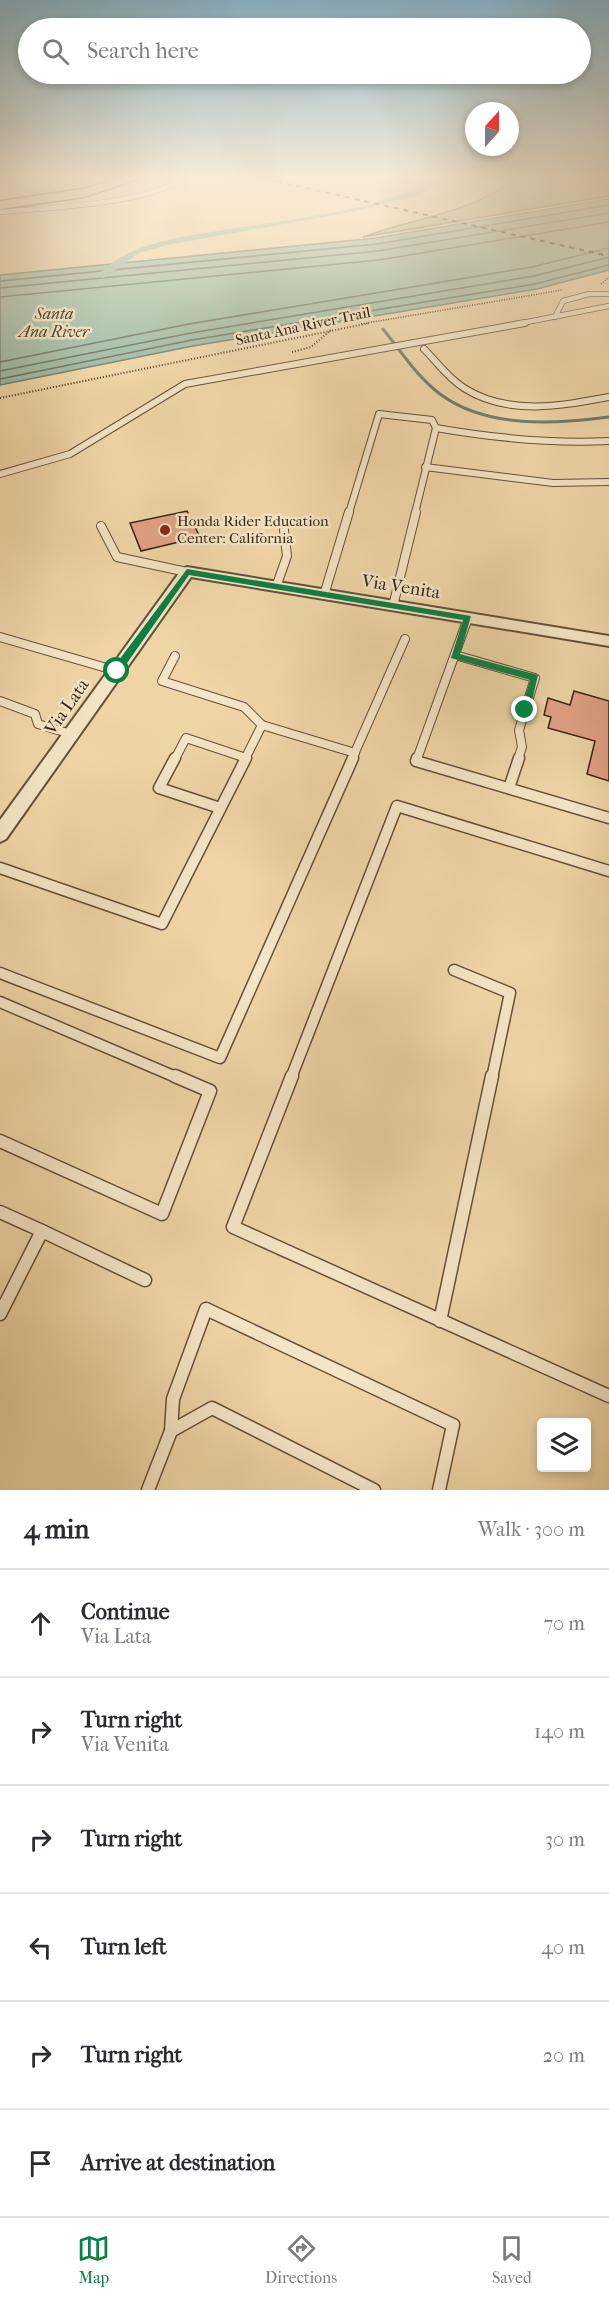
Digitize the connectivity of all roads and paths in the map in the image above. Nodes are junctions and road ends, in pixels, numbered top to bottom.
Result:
1 (609, 277) edge
2 (598, 286) dead end
3 (569, 289) dead end
4 (609, 294) edge
5 (609, 306) edge
6 (555, 317) junction
7 (424, 349) dead end
8 (609, 397) edge
9 (0, 398) edge
10 (436, 428) junction
11 (609, 441) edge
12 (425, 467) junction
13 (0, 474) edge
14 (609, 482) edge
15 (101, 526) dead end
16 (284, 530) dead end
17 (187, 572) junction
18 (276, 586) junction
19 (324, 594) junction
20 (393, 606) junction
21 (468, 618) junction
22 (0, 637) edge
23 (405, 639) dead end
24 (609, 641) edge
25 (455, 655) junction
26 (175, 656) dead end
27 (117, 671) junction
28 (0, 701) edge
29 (262, 725) junction
30 (71, 735) junction
31 (355, 753) junction
32 (246, 758) junction
33 (509, 788) junction
34 (220, 808) junction
35 (8, 810) edge
36 (609, 818) edge
37 (0, 834) edge
38 (0, 868) edge
39 (609, 871) edge
40 (454, 970) dead end
41 (0, 973) edge
42 (0, 1002) edge
43 (0, 1141) edge
44 (0, 1212) edge
45 (42, 1231) junction
46 (146, 1280) dead end
47 (0, 1314) edge
48 (440, 1321) junction
49 (609, 1396) edge
50 (171, 1431) junction
51 (148, 1490) edge
52 (374, 1490) edge
53 (439, 1490) edge

1 - 2 path
3 - 9 path, Santa Ana River Trail
4 - 6 lane
5 - 6 lane
6 - 13 lane
7 - 8 lane
10 - 11 lane
10 - 12 lane
10 - 19 lane
12 - 14 lane
12 - 20 lane
15 - 17 lane
16 - 18 lane
17 - 18 street, Via Venita
17 - 27 street, Via Lata
18 - 19 street, Via Venita
19 - 20 street, Via Venita
20 - 21 street, Via Venita
21 - 24 street, Via Venita
21 - 25 lane
22 - 27 lane
23 - 31 lane
25 - 33 lane
25 - 33 lane
26 - 29 lane
27 - 30 street, Via Lata
28 - 30 lane
29 - 31 lane
29 - 32 lane
30 - 35 street, Via Lata
31 - 41 lane
32 - 34 lane
32 - 34 lane
33 - 36 lane
34 - 38 lane
35 - 37 street, Via Lata
39 - 48 lane
40 - 48 lane
42 - 43 lane
44 - 45 lane
45 - 46 lane
45 - 47 lane
48 - 49 lane
50 - 51 lane
50 - 52 lane
50 - 53 lane

